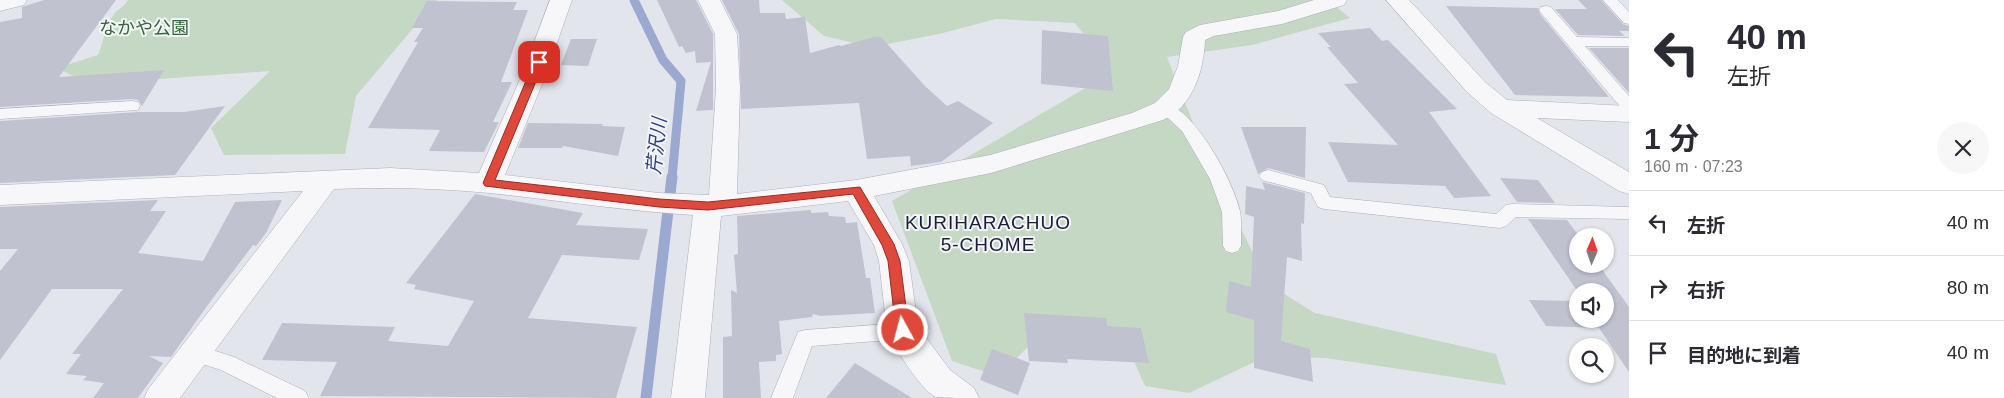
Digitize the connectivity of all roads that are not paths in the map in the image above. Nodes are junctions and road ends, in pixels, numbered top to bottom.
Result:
1 (16, 0) edge
2 (562, 0) edge
3 (709, 0) edge
4 (1336, 0) edge
5 (1397, 0) edge
6 (1610, 0) edge
7 (0, 4) edge
8 (1546, 10) dead end
9 (1629, 20) edge
10 (1572, 41) junction
11 (1629, 42) edge
12 (132, 106) dead end
13 (1629, 106) edge
14 (1165, 108) junction
15 (1500, 108) junction
16 (0, 114) edge
17 (1629, 114) edge
18 (1268, 176) dead end
19 (326, 180) junction
20 (488, 183) junction
21 (1629, 184) edge
22 (856, 190) junction
23 (0, 195) edge
24 (694, 205) junction
25 (1629, 214) edge
26 (1232, 246) dead end
27 (903, 330) junction
28 (196, 354) junction
29 (161, 398) edge
30 (298, 398) edge
31 (688, 398) edge
32 (782, 398) edge
33 (962, 398) edge

1 - 7 street
2 - 20 street
3 - 24 street
4 - 14 street
5 - 15 street
6 - 9 lane
8 - 10 lane
10 - 11 lane
10 - 13 lane
12 - 16 lane
14 - 22 street
14 - 26 lane
15 - 17 street
15 - 21 street
18 - 25 lane
19 - 20 street
19 - 23 street
19 - 28 street
20 - 24 street
22 - 24 street
22 - 27 street
24 - 31 street
27 - 32 lane
27 - 33 street
28 - 29 street
28 - 30 lane

